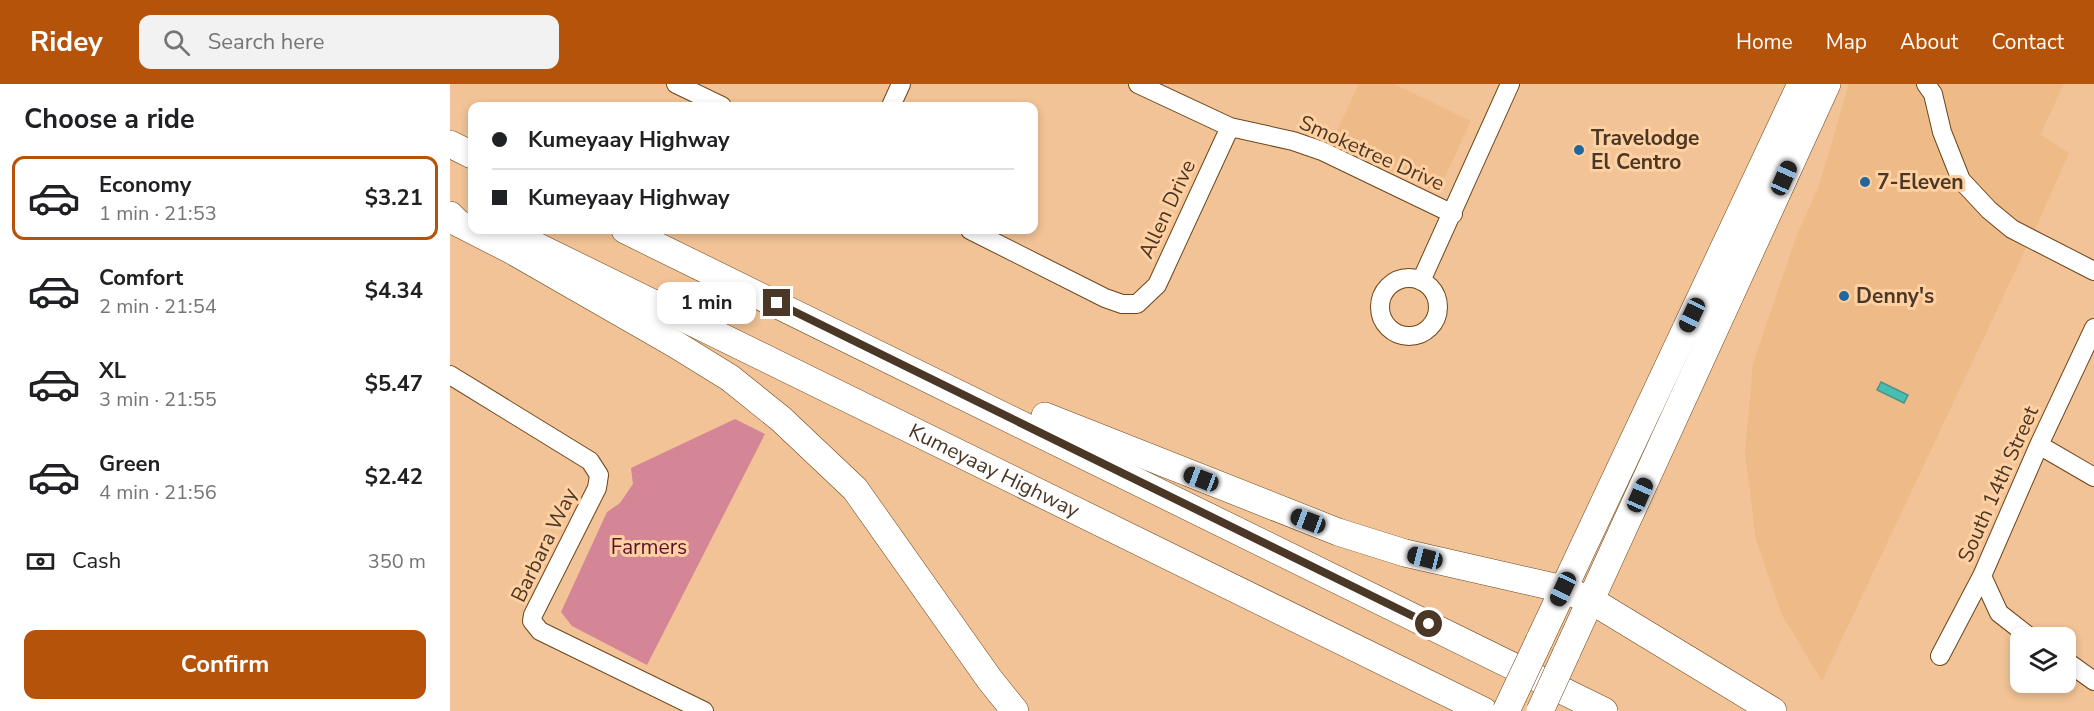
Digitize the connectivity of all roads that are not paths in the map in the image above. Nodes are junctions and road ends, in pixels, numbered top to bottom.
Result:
1 (676, 84) edge
2 (901, 84) edge
3 (1138, 84) edge
4 (1510, 84) edge
5 (1801, 84) edge
6 (1827, 84) edge
7 (1926, 84) edge
8 (714, 102) edge
9 (893, 102) edge
10 (1230, 127) junction
11 (450, 144) edge
12 (468, 153) edge
13 (450, 203) edge
14 (468, 212) edge
15 (1453, 214) junction
16 (450, 215) edge
17 (468, 228) edge
18 (480, 234) edge
19 (512, 234) edge
20 (633, 234) edge
21 (978, 234) edge
22 (2094, 271) edge
23 (1421, 281) dead end
24 (777, 303) junction
25 (2094, 328) edge
26 (450, 375) edge
27 (2040, 445) junction
28 (2094, 477) edge
29 (1982, 576) junction
30 (1563, 589) junction
31 (1592, 601) junction
32 (2017, 627) edge
33 (1940, 656) dead end
34 (2076, 668) edge
35 (2094, 681) edge
36 (704, 711) edge
37 (1015, 711) edge
38 (1484, 711) edge
39 (1506, 711) edge
40 (1539, 711) edge
41 (1604, 711) edge
42 (1773, 711) edge

1 - 8 street
2 - 9 street
3 - 10 street, Smoketree Drive
4 - 15 street
5 - 30 highway
6 - 31 highway
7 - 22 street
10 - 15 street, Smoketree Drive
10 - 21 street, Allen Drive
11 - 12 highway
13 - 14 highway
15 - 23 street
16 - 17 highway
18 - 37 highway
19 - 38 highway, Kumeyaay Highway
20 - 24 highway
24 - 30 highway
24 - 41 highway
25 - 27 street, South 14th Street
26 - 36 street, Barbara Way
27 - 28 street
27 - 29 street, South 14th Street
29 - 32 street
29 - 33 street, South 14th Street
30 - 31 highway
30 - 39 highway, bridge
31 - 40 highway, bridge
31 - 42 highway
34 - 35 street

